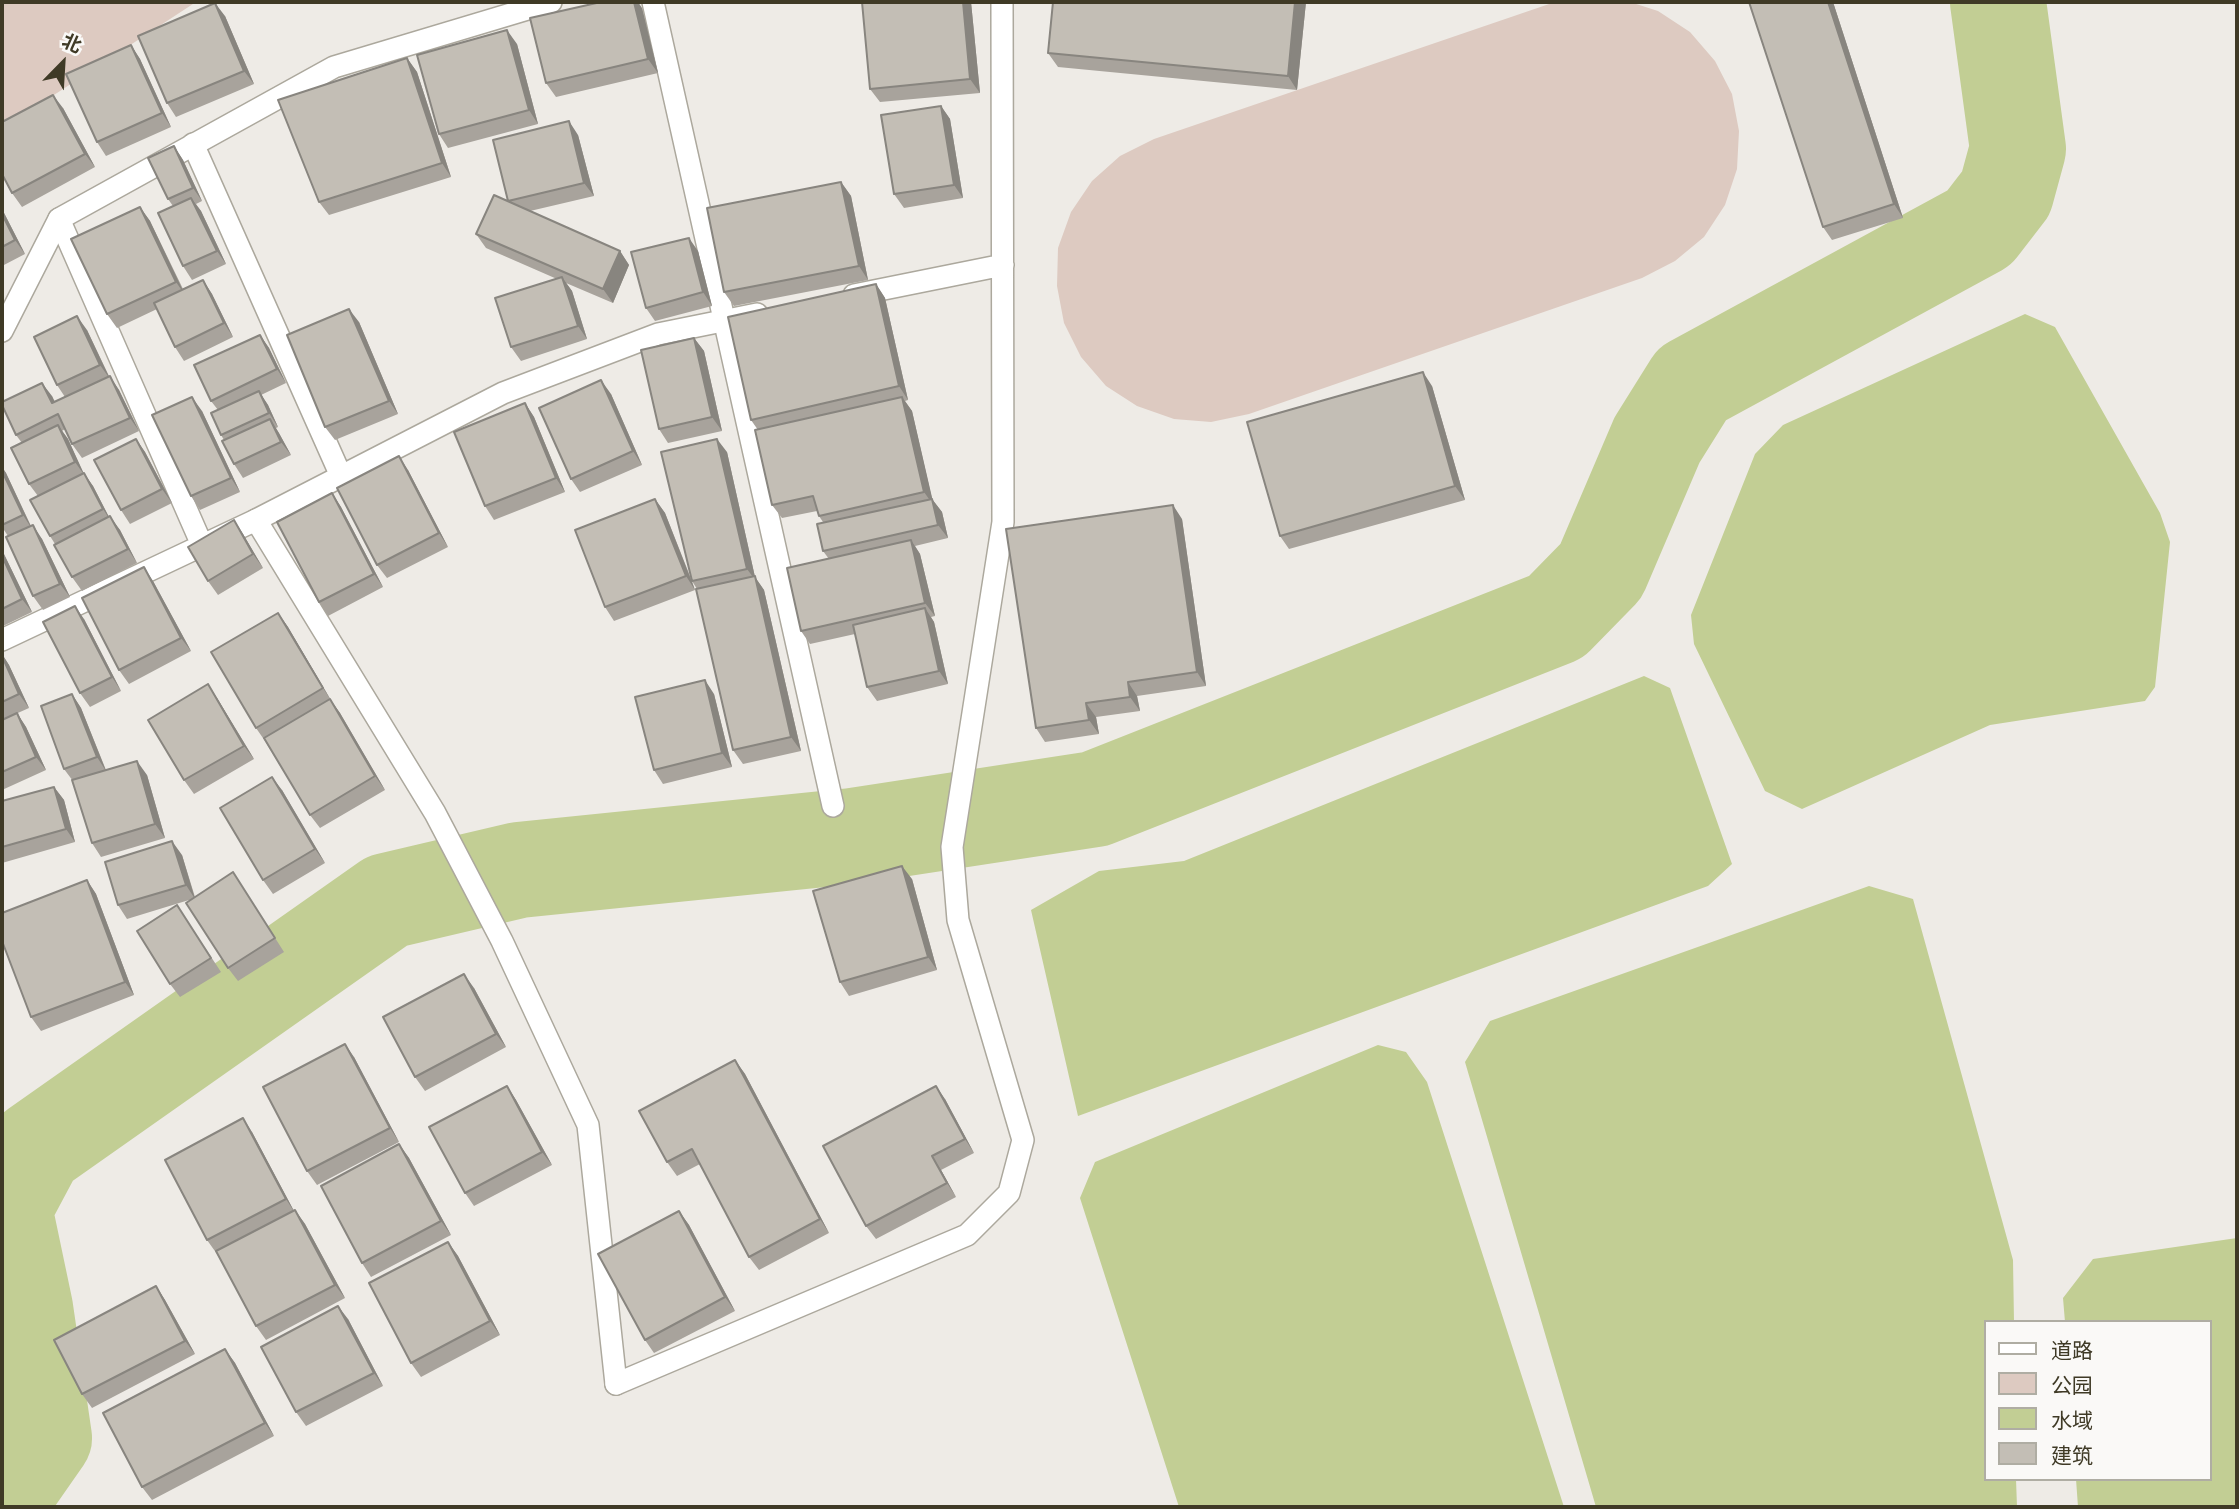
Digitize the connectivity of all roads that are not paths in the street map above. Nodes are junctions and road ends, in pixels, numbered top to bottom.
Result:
1 (551, 2) edge
2 (653, 2) edge
3 (1002, 2) edge
4 (193, 144) junction
5 (59, 219) junction
6 (1003, 265) junction
7 (829, 300) edge
8 (10, 301) edge
9 (776, 310) edge
10 (723, 321) junction
11 (2, 331) edge
12 (341, 476) junction
13 (256, 520) junction
14 (202, 545) junction
15 (2, 640) edge
16 (833, 806) dead end

1 - 4 street
2 - 10 street
3 - 6 street
4 - 5 street
4 - 12 street
5 - 8 street
5 - 14 street
6 - 7 street
6 - 13 street
8 - 11 street
9 - 10 street
10 - 12 street
10 - 16 street
12 - 13 street
13 - 14 street
14 - 15 street

